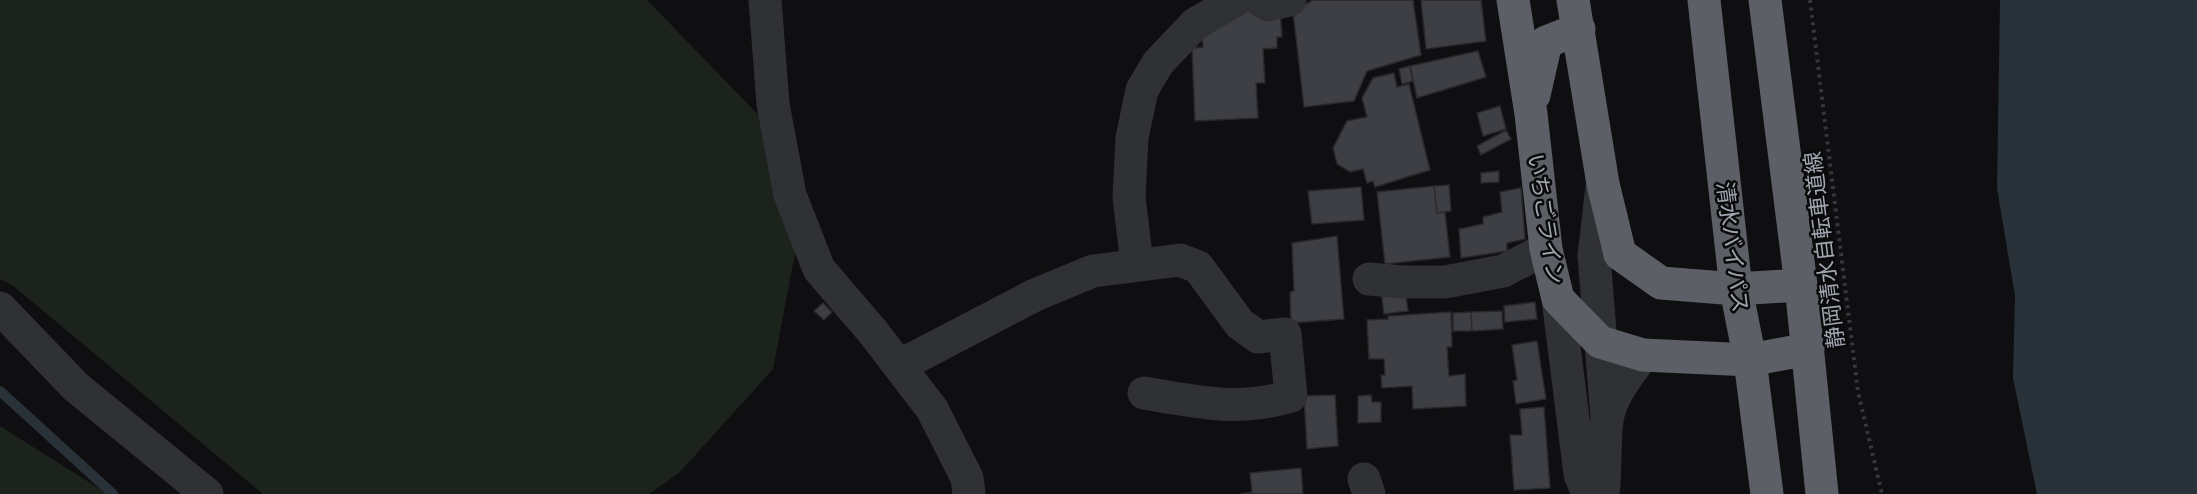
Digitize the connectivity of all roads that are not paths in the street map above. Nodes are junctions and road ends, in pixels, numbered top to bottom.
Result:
1 (765, 0) edge
2 (1236, 0) edge
3 (1260, 0) edge
4 (1290, 0) edge
5 (1513, 0) edge
6 (1704, 0) edge
7 (1765, 0) edge
8 (1576, 15) edge
9 (1531, 114) junction
10 (1603, 184) junction
11 (1546, 249) junction
12 (1137, 264) junction
13 (1369, 279) dead end
14 (1801, 285) junction
15 (1736, 289) junction
16 (1558, 298) junction
17 (0, 308) edge
18 (1600, 342) junction
19 (1808, 349) junction
20 (1643, 355) junction
21 (1750, 360) junction
22 (899, 366) junction
23 (1144, 393) dead end
24 (1607, 418) junction
25 (207, 494) edge
26 (969, 494) edge
27 (1588, 494) edge
28 (1603, 494) edge
29 (1767, 494) edge
30 (1822, 494) edge

1 - 22 street
2 - 12 street
3 - 4 street
5 - 9 highway, いちごライン
6 - 15 highway, 清水バイパス
7 - 14 highway
8 - 9 highway
8 - 10 highway
9 - 11 highway, いちごライン
10 - 15 highway
10 - 18 street
11 - 13 street
11 - 16 highway, いちごライン
12 - 22 street
12 - 23 street
14 - 15 highway
14 - 19 highway
15 - 21 highway, 清水バイパス
16 - 18 highway, いちごライン
16 - 27 street
17 - 25 street
18 - 20 highway, いちごライン
18 - 24 street
19 - 21 highway, いちごライン
19 - 30 highway
20 - 21 highway, いちごライン
20 - 24 street
21 - 29 highway, 清水バイパス
22 - 26 street
24 - 28 street

